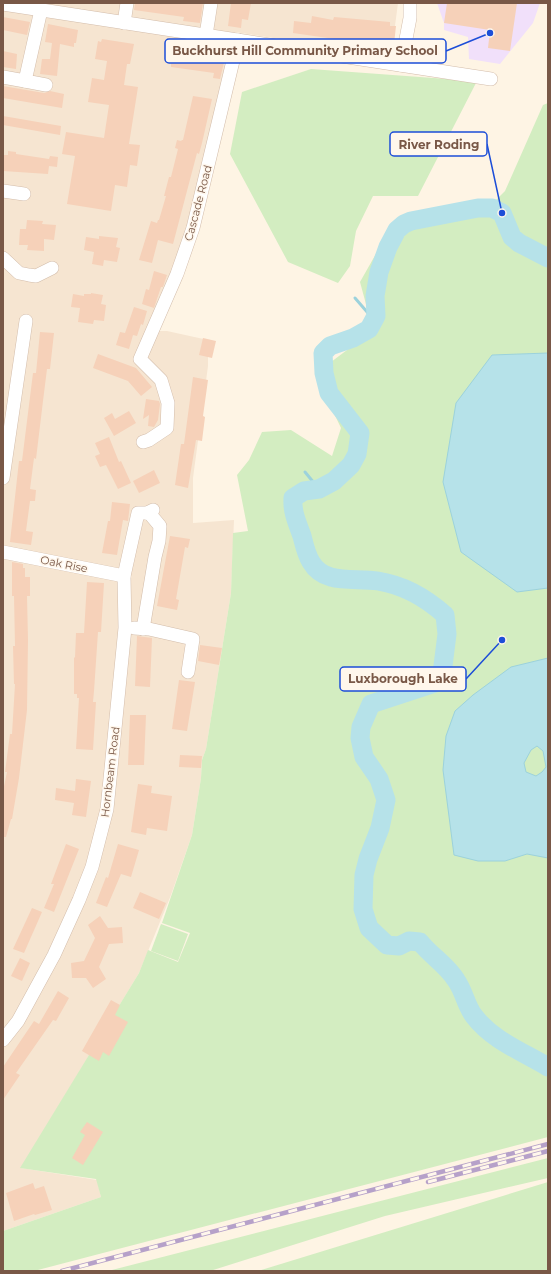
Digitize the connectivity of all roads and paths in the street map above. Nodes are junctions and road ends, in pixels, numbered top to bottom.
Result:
1 (127, 3) edge
2 (211, 3) edge
3 (410, 3) edge
4 (3, 4) edge
5 (41, 10) junction
6 (124, 23) junction
7 (206, 36) junction
8 (238, 40) junction
9 (401, 65) junction
10 (3, 77) edge
11 (491, 79) dead end
12 (25, 81) junction
13 (46, 85) dead end
14 (3, 191) edge
15 (24, 194) dead end
16 (3, 258) edge
17 (52, 268) dead end
18 (26, 321) dead end
19 (143, 442) dead end
20 (3, 478) edge
21 (3, 552) edge
22 (124, 576) junction
23 (124, 628) junction
24 (143, 629) junction
25 (188, 672) dead end
26 (3, 1040) edge

1 - 6 street
2 - 7 street
3 - 9 street
4 - 5 street
5 - 6 street
5 - 12 street
6 - 7 street
7 - 8 street
8 - 9 street
8 - 19 street, Cascade Road
9 - 11 street
10 - 12 street
12 - 13 street
14 - 15 street
16 - 17 street
18 - 20 street
21 - 22 street, Oak Rise
22 - 23 street, Hornbeam Road
22 - 24 street, Hornbeam Road
23 - 24 street
23 - 26 street, Hornbeam Road
24 - 25 street

